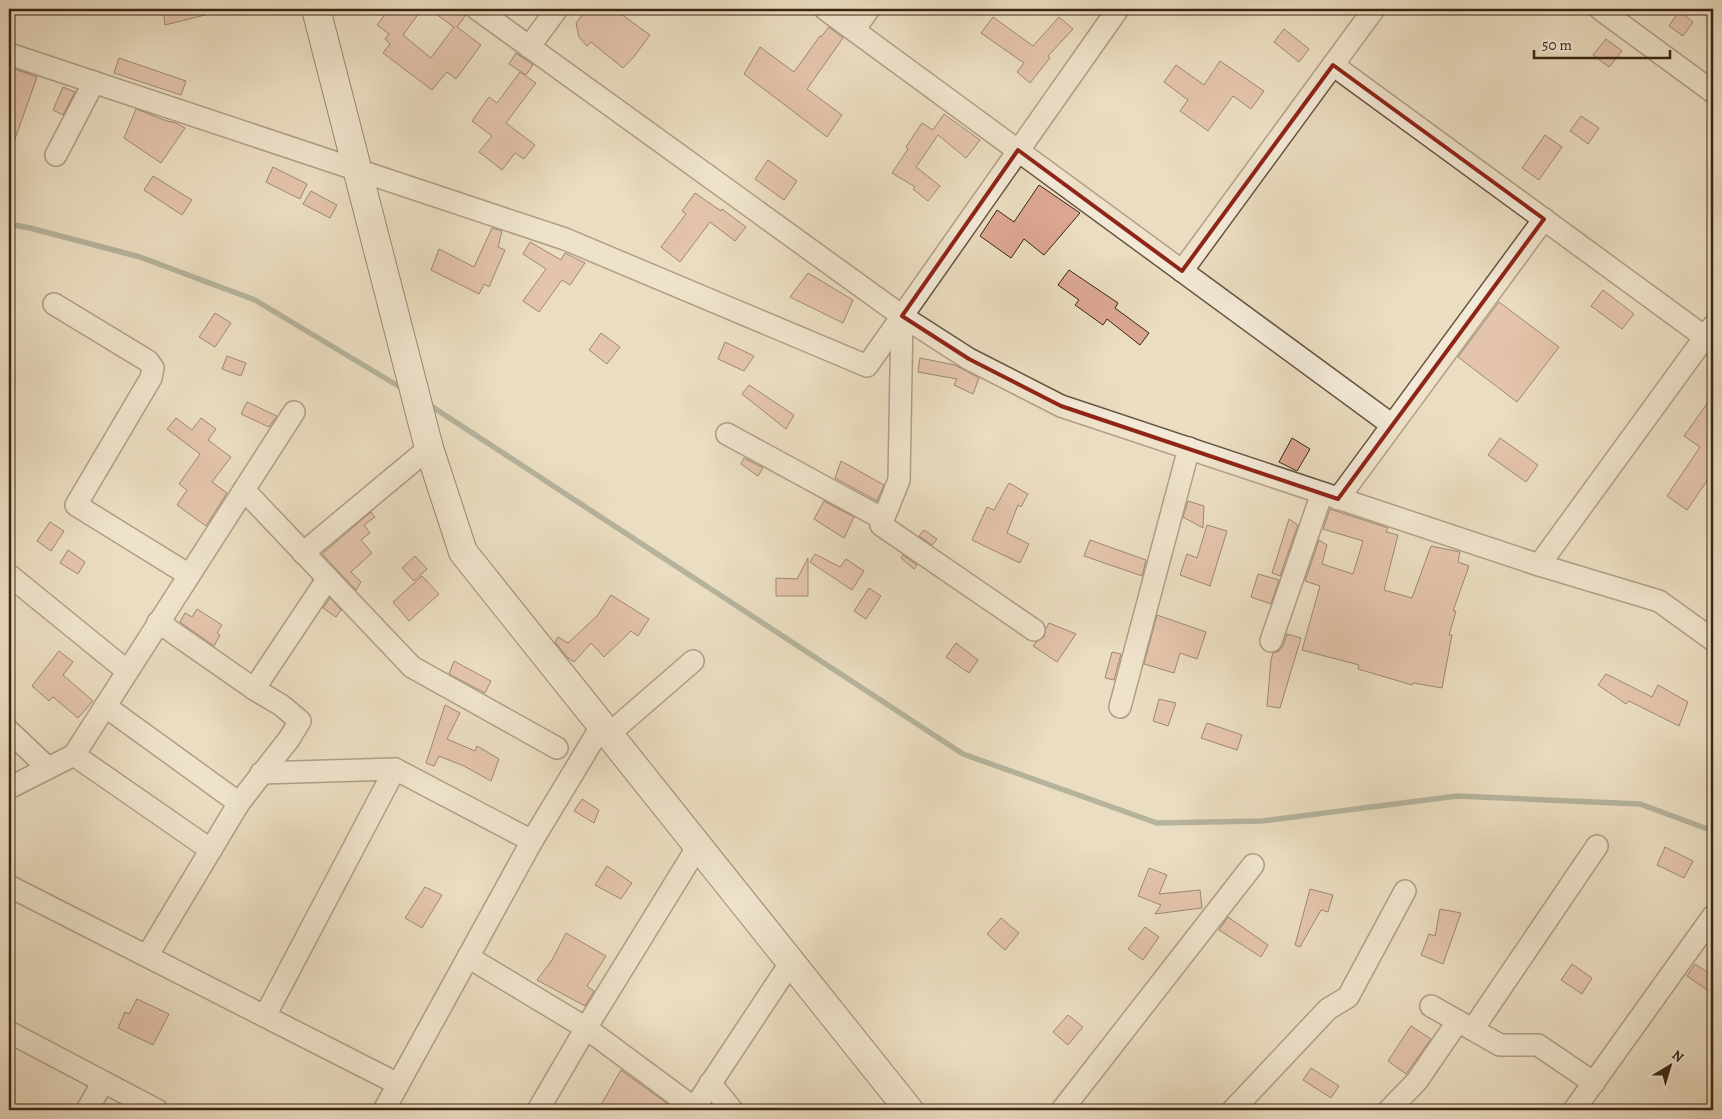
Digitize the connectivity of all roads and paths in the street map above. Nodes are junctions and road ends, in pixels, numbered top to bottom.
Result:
1 (316, 9) edge
2 (477, 9) edge
3 (557, 9) edge
4 (825, 9) edge
5 (869, 9) edge
6 (1118, 9) edge
7 (1374, 9) edge
8 (1600, 9) edge
9 (854, 30) junction
10 (529, 46) junction
11 (9, 54) edge
12 (1333, 64) junction
13 (94, 82) junction
14 (1713, 92) edge
15 (1018, 150) junction
16 (56, 155) dead end
17 (358, 170) junction
18 (1544, 219) junction
19 (1182, 270) junction
20 (54, 304) dead end
21 (902, 316) junction
22 (1710, 335) edge
23 (294, 412) dead end
24 (1392, 425) junction
25 (727, 434) dead end
26 (429, 448) junction
27 (1188, 448) junction
28 (244, 490) junction
29 (1330, 496) junction
30 (883, 519) junction
31 (303, 553) junction
32 (1539, 565) junction
33 (9, 575) edge
34 (189, 575) junction
35 (328, 578) junction
36 (158, 622) junction
37 (1034, 630) dead end
38 (1713, 640) edge
39 (1271, 641) dead end
40 (692, 661) dead end
41 (127, 671) junction
42 (254, 689) junction
43 (105, 706) junction
44 (1120, 707) dead end
45 (605, 730) junction
46 (9, 731) edge
47 (557, 748) dead end
48 (74, 755) junction
49 (48, 768) junction
50 (396, 769) junction
51 (261, 773) junction
52 (9, 788) edge
53 (239, 803) junction
54 (532, 841) junction
55 (698, 846) junction
56 (1597, 846) dead end
57 (211, 850) junction
58 (1253, 865) dead end
59 (9, 886) edge
60 (1405, 891) dead end
61 (1713, 916) edge
62 (147, 956) junction
63 (468, 957) junction
64 (791, 962) junction
65 (1431, 1006) dead end
66 (265, 1016) junction
67 (1466, 1025) junction
68 (586, 1028) junction
69 (9, 1032) edge
70 (103, 1082) junction
71 (710, 1083) junction
72 (1594, 1083) junction
73 (398, 1084) junction
74 (694, 1109) edge
75 (87, 1110) edge
76 (157, 1110) edge
77 (384, 1110) edge
78 (538, 1110) edge
79 (732, 1110) edge
80 (909, 1110) edge
81 (1062, 1110) edge
82 (1233, 1110) edge
83 (1389, 1110) edge
84 (1574, 1110) edge

1 - 17 street
2 - 10 street
3 - 10 street
4 - 9 street
5 - 9 street
6 - 15 street
7 - 12 street
8 - 14 street
9 - 15 street
10 - 21 street
11 - 13 street
12 - 18 street
12 - 19 street
13 - 16 street
13 - 17 street
15 - 19 street
15 - 21 street
17 - 21 street
17 - 26 street
18 - 22 street
18 - 24 street
19 - 24 street
20 - 34 street
21 - 27 street
21 - 30 street
22 - 32 street
23 - 28 street
24 - 29 street
25 - 30 street
26 - 31 street
26 - 45 street
27 - 29 street
27 - 44 street
28 - 31 street
28 - 34 street
29 - 32 street
29 - 39 street
30 - 37 street
31 - 35 street
32 - 38 street
33 - 41 street
34 - 36 street
35 - 42 street
35 - 47 street
36 - 41 street
36 - 42 street
40 - 45 street
41 - 43 street
42 - 51 street
43 - 48 street
43 - 53 street
45 - 54 street
45 - 55 street
46 - 49 street
48 - 49 street
48 - 57 street
49 - 52 street
50 - 51 street
50 - 54 street
50 - 66 street
51 - 53 street
53 - 57 street
54 - 63 street
55 - 64 street
55 - 68 street
56 - 67 street
57 - 62 street
58 - 81 street
59 - 62 street
60 - 82 street
61 - 72 street
62 - 66 street
63 - 68 street
63 - 73 street
64 - 71 street
64 - 80 street
65 - 67 street
66 - 73 street
67 - 72 street
67 - 83 street
68 - 74 street
68 - 78 street
69 - 70 street
70 - 75 street
70 - 76 street
71 - 74 street
71 - 79 street
72 - 84 street
73 - 77 street

